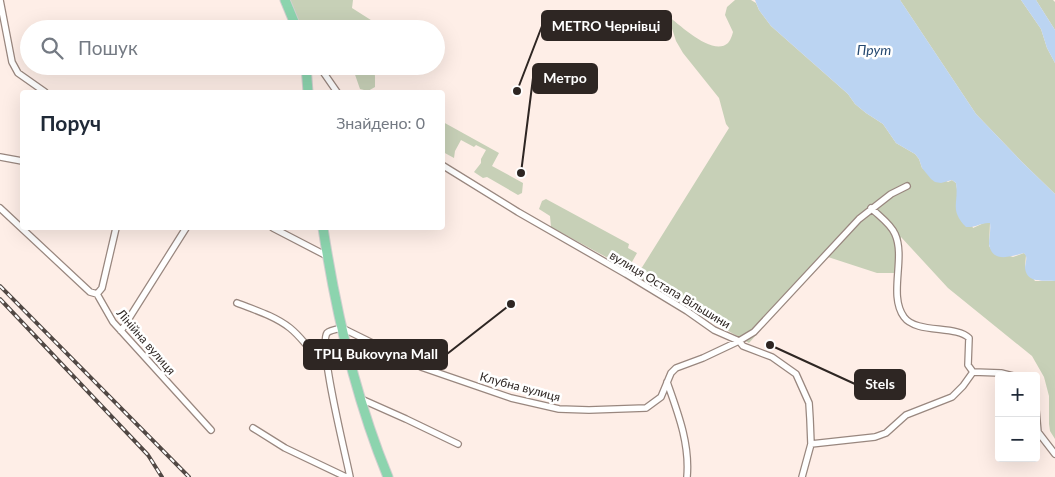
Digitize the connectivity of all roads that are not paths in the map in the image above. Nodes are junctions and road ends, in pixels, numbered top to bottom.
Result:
1 (0, 0) edge
2 (285, 0) edge
3 (293, 20) edge
4 (3, 32) edge
5 (20, 74) edge
6 (21, 75) edge
7 (307, 75) edge
8 (325, 75) edge
9 (42, 90) edge
10 (308, 90) edge
11 (336, 90) edge
12 (0, 157) edge
13 (20, 161) edge
14 (445, 168) edge
15 (907, 186) dead end
16 (0, 208) edge
17 (871, 208) junction
18 (20, 227) edge
19 (24, 230) edge
20 (116, 230) edge
21 (185, 230) edge
22 (277, 230) edge
23 (323, 230) edge
24 (327, 256) junction
25 (97, 294) junction
26 (237, 303) dead end
27 (342, 328) junction
28 (121, 331) junction
29 (739, 341) junction
30 (327, 362) junction
31 (972, 372) junction
32 (995, 373) edge
33 (667, 382) junction
34 (360, 399) junction
35 (1037, 417) edge
36 (253, 428) dead end
37 (211, 430) dead end
38 (458, 444) dead end
39 (811, 444) junction
40 (1055, 454) edge
41 (346, 477) edge
42 (350, 477) edge
43 (388, 477) edge
44 (687, 477) edge
45 (802, 477) edge

1 - 4 street
2 - 3 highway
4 - 5 street
6 - 9 street
7 - 10 highway
8 - 11 street
12 - 13 street
14 - 29 street, вулиця Остапа Вільшини
15 - 17 street, Клубна вулиця
16 - 18 street, Лінійна вулиця
17 - 29 street, Клубна вулиця
17 - 31 street
19 - 25 street, Лінійна вулиця
20 - 25 street
21 - 28 street
22 - 24 street
23 - 24 highway
24 - 27 highway
25 - 28 street, Лінійна вулиця
26 - 30 street
27 - 30 street
27 - 33 street, Клубна вулиця
27 - 34 highway
28 - 37 street, Лінійна вулиця
29 - 33 street, Клубна вулиця
29 - 39 street, вулиця Остапа Вільшини
30 - 42 street
31 - 32 street
31 - 39 street
33 - 44 street
34 - 38 street
34 - 43 highway
35 - 40 street
36 - 41 street
39 - 45 street, вулиця Остапа Вільшини

